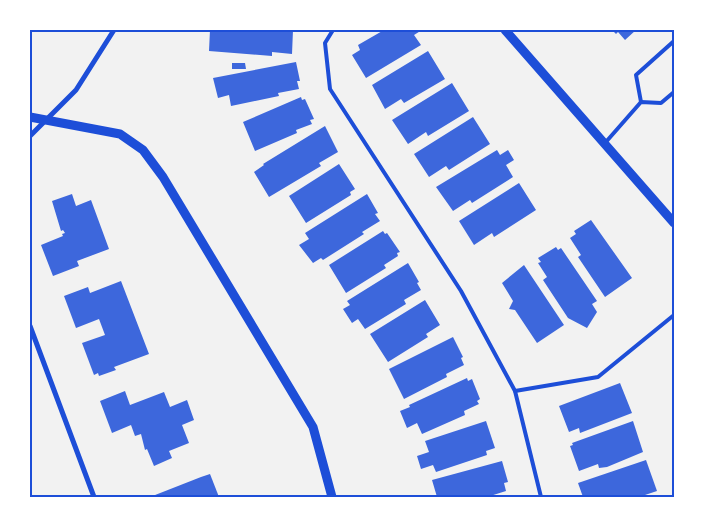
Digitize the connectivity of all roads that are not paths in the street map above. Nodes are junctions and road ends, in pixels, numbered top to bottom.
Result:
1 (114, 30) edge
2 (333, 30) edge
3 (505, 30) edge
4 (674, 41) edge
5 (674, 92) edge
6 (641, 102) junction
7 (30, 117) edge
8 (48, 119) junction
9 (30, 136) edge
10 (605, 143) junction
11 (674, 223) edge
12 (674, 314) edge
13 (30, 326) edge
14 (515, 392) junction
15 (94, 497) edge
16 (332, 497) edge
17 (541, 497) edge

1 - 8 street
2 - 14 lane
3 - 10 street
4 - 6 lane
5 - 6 lane
6 - 10 lane
7 - 8 street
8 - 9 street
8 - 16 street
10 - 11 street
12 - 14 lane
13 - 15 street
14 - 17 lane

